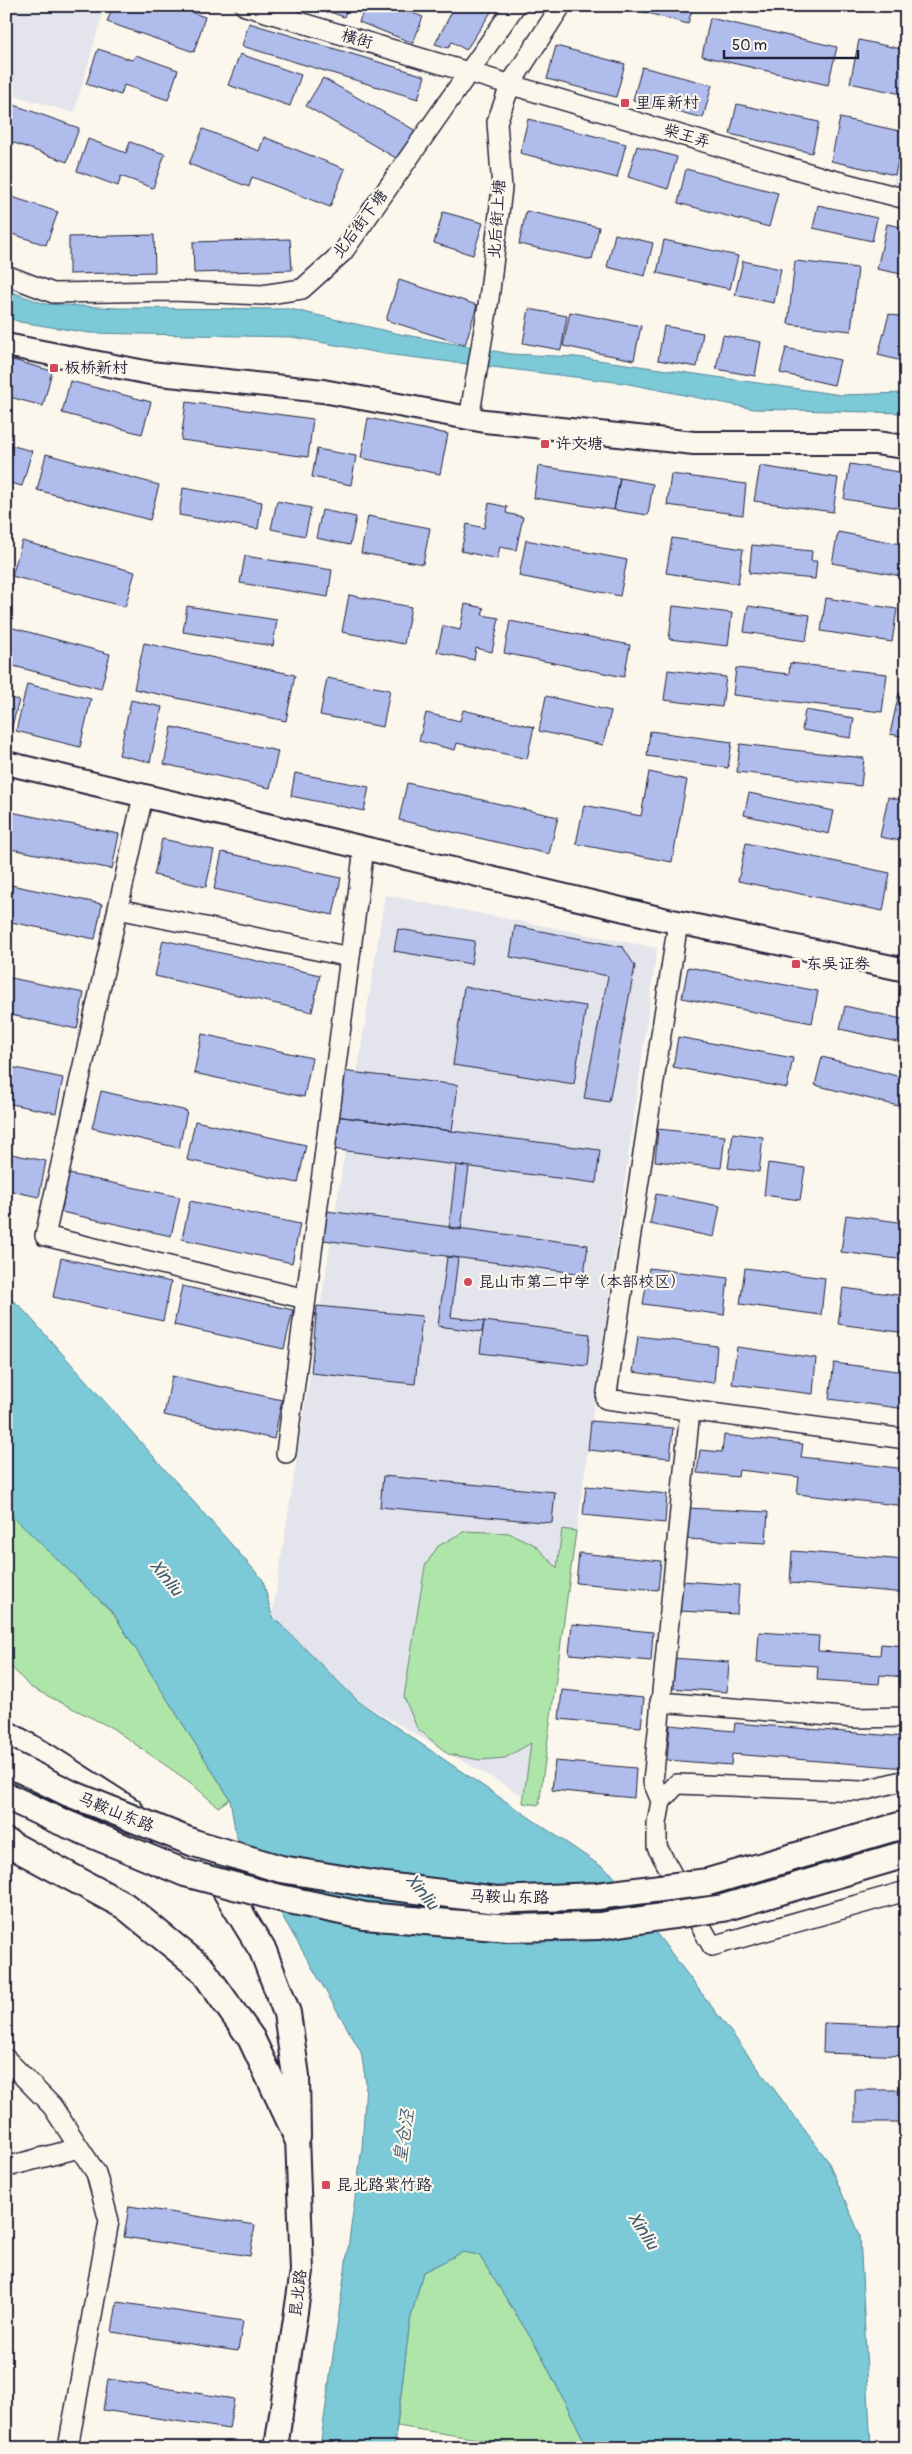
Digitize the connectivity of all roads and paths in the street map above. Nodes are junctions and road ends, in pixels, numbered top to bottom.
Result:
1 (245, 6) edge
2 (514, 6) edge
3 (561, 6) edge
4 (468, 72) junction
5 (511, 83) junction
6 (906, 199) edge
7 (6, 275) edge
8 (6, 345) edge
9 (470, 419) junction
10 (906, 447) edge
11 (6, 763) edge
12 (143, 796) junction
13 (364, 848) junction
14 (118, 908) junction
15 (678, 922) junction
16 (350, 957) junction
17 (906, 970) edge
18 (306, 1299) junction
19 (690, 1410) junction
20 (906, 1439) edge
21 (286, 1453) dead end
22 (660, 1702) junction
23 (906, 1717) edge
24 (6, 1734) edge
25 (6, 1762) edge
26 (906, 1780) edge
27 (6, 1796) edge
28 (661, 1801) junction
29 (906, 1824) edge
30 (6, 1842) edge
31 (906, 1854) edge
32 (906, 1891) edge
33 (6, 2059) edge
34 (297, 2137) junction
35 (79, 2148) junction
36 (6, 2167) edge
37 (68, 2448) edge
38 (276, 2448) edge

1 - 4 street, 横街
2 - 4 street, 北后街下塘
3 - 5 street, 北后街上塘
4 - 5 street, 柴王弄
4 - 7 street, 北后街下塘
5 - 6 street, 柴王弄
5 - 9 street, 北后街上塘
8 - 9 street
9 - 10 street
11 - 12 street
12 - 13 street
12 - 14 street
13 - 15 street
13 - 16 street
14 - 16 street
14 - 18 street
15 - 17 street
15 - 19 street
16 - 18 street
18 - 21 street
19 - 20 street
19 - 22 street
22 - 23 street
22 - 28 street
24 - 34 main road
25 - 29 main road, 马鞍山东路, bridge
26 - 28 street
27 - 31 main road, 马鞍山东路, bridge
28 - 32 street
30 - 34 main road
33 - 35 street
34 - 38 street, 昆北路
35 - 36 street
35 - 37 street

